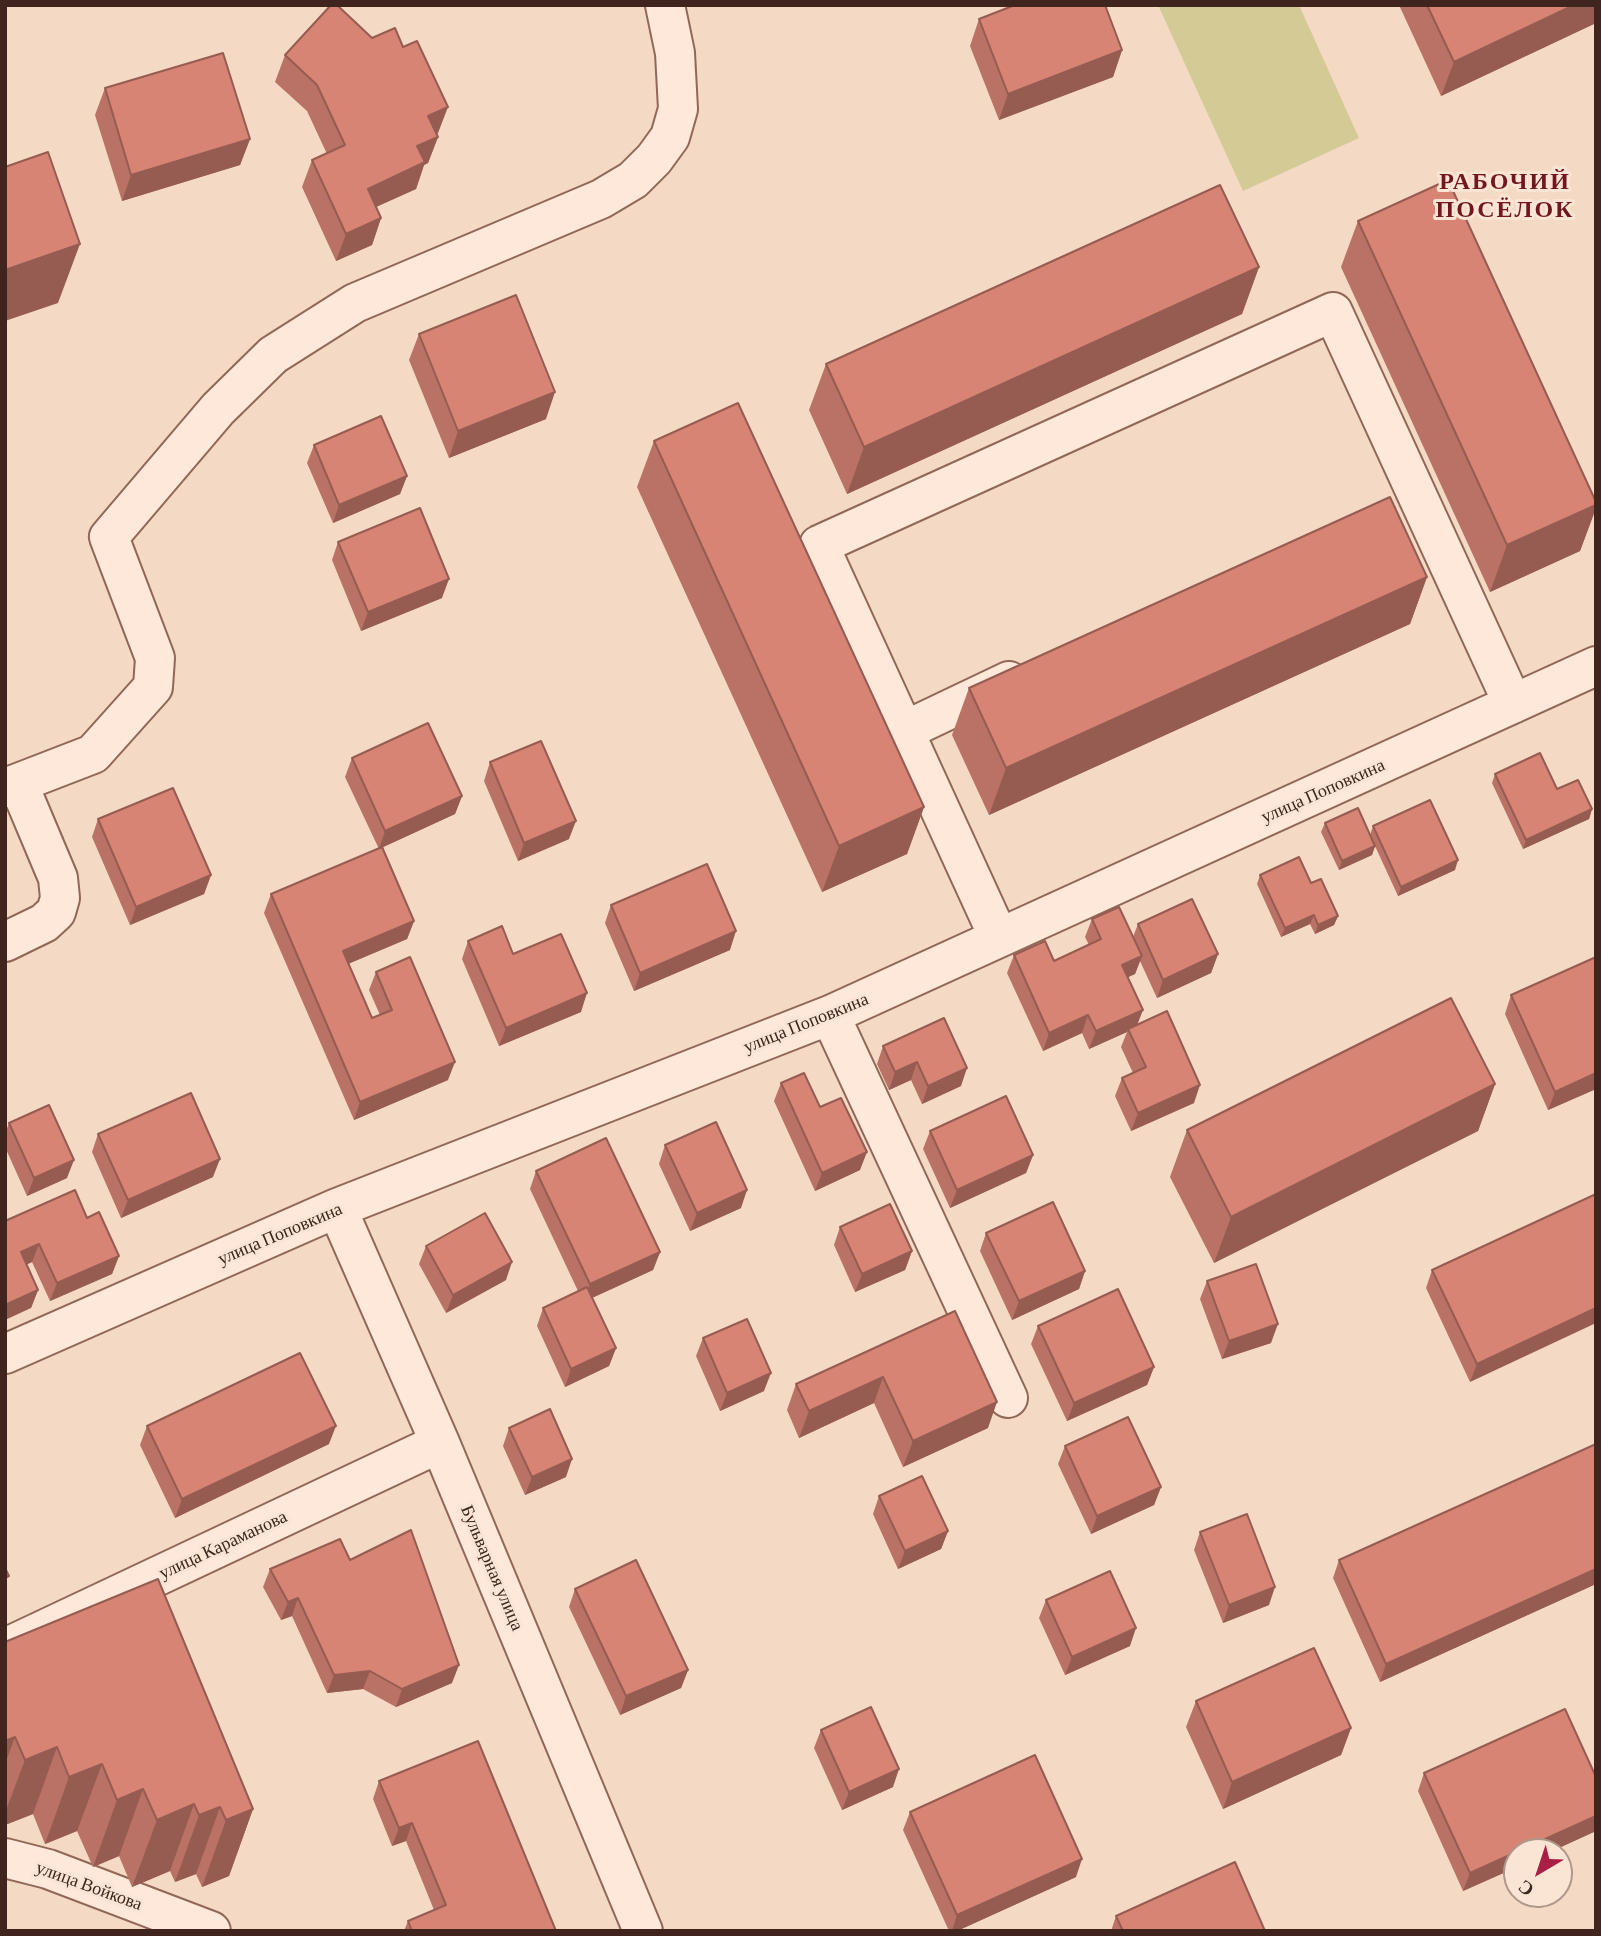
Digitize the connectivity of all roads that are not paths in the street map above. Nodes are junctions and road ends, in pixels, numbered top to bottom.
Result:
1 (665, 5) edge
2 (1041, 666) edge
3 (1596, 666) edge
4 (1513, 704) junction
5 (904, 731) junction
6 (12, 786) edge
7 (999, 938) junction
8 (5, 942) edge
9 (830, 1015) junction
10 (337, 1208) junction
11 (5, 1354) edge
12 (1008, 1398) dead end
13 (440, 1443) junction
14 (5, 1648) edge
15 (5, 1857) edge
16 (211, 1931) edge
17 (643, 1931) edge

1 - 6 street
2 - 5 street
3 - 4 street, улица Поповкина
4 - 5 street
4 - 7 street, улица Поповкина
5 - 7 street
6 - 8 street
7 - 9 street, улица Поповкина
9 - 10 street, улица Поповкина
9 - 12 street
10 - 11 street, улица Поповкина
10 - 13 street, Бульварная улица
13 - 14 street, улица Караманова
13 - 17 street, Бульварная улица
15 - 16 street, улица Войкова

